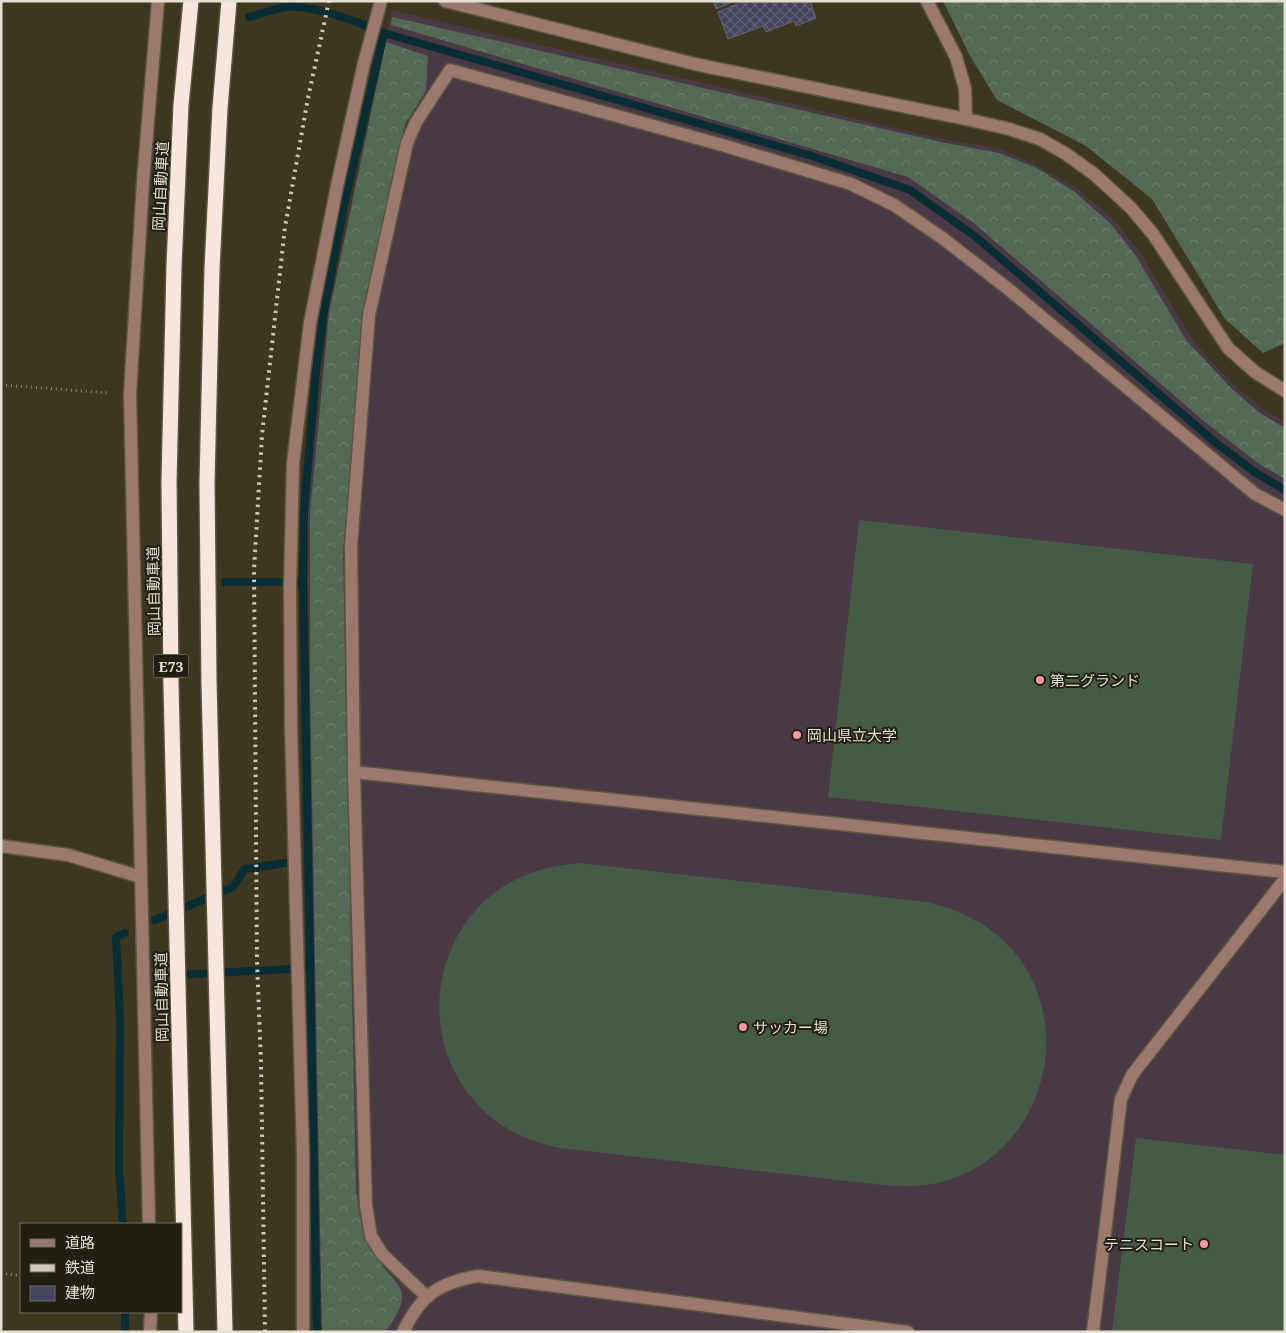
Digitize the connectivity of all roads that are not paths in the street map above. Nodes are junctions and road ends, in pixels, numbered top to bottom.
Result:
1 (158, 1) edge
2 (191, 1) edge
3 (229, 1) edge
4 (381, 1) edge
5 (446, 1) edge
6 (928, 1) edge
7 (966, 119) junction
8 (1285, 391) edge
9 (1285, 510) edge
10 (354, 772) junction
11 (1, 846) edge
12 (1285, 872) edge
13 (141, 877) junction
14 (1285, 879) edge
15 (149, 1223) edge
16 (427, 1297) junction
17 (150, 1313) edge
18 (150, 1332) edge
19 (186, 1332) edge
20 (225, 1332) edge
21 (303, 1332) edge
22 (403, 1332) edge
23 (908, 1332) edge
24 (1093, 1332) edge

1 - 13 street
2 - 19 highway, 岡山自動車道 / E73
3 - 20 highway, E73
4 - 21 street
5 - 7 street
6 - 7 street
7 - 8 street
9 - 10 street
10 - 12 street
10 - 16 street
11 - 13 street
13 - 15 street
14 - 24 street
16 - 22 street
16 - 23 street
17 - 18 street

